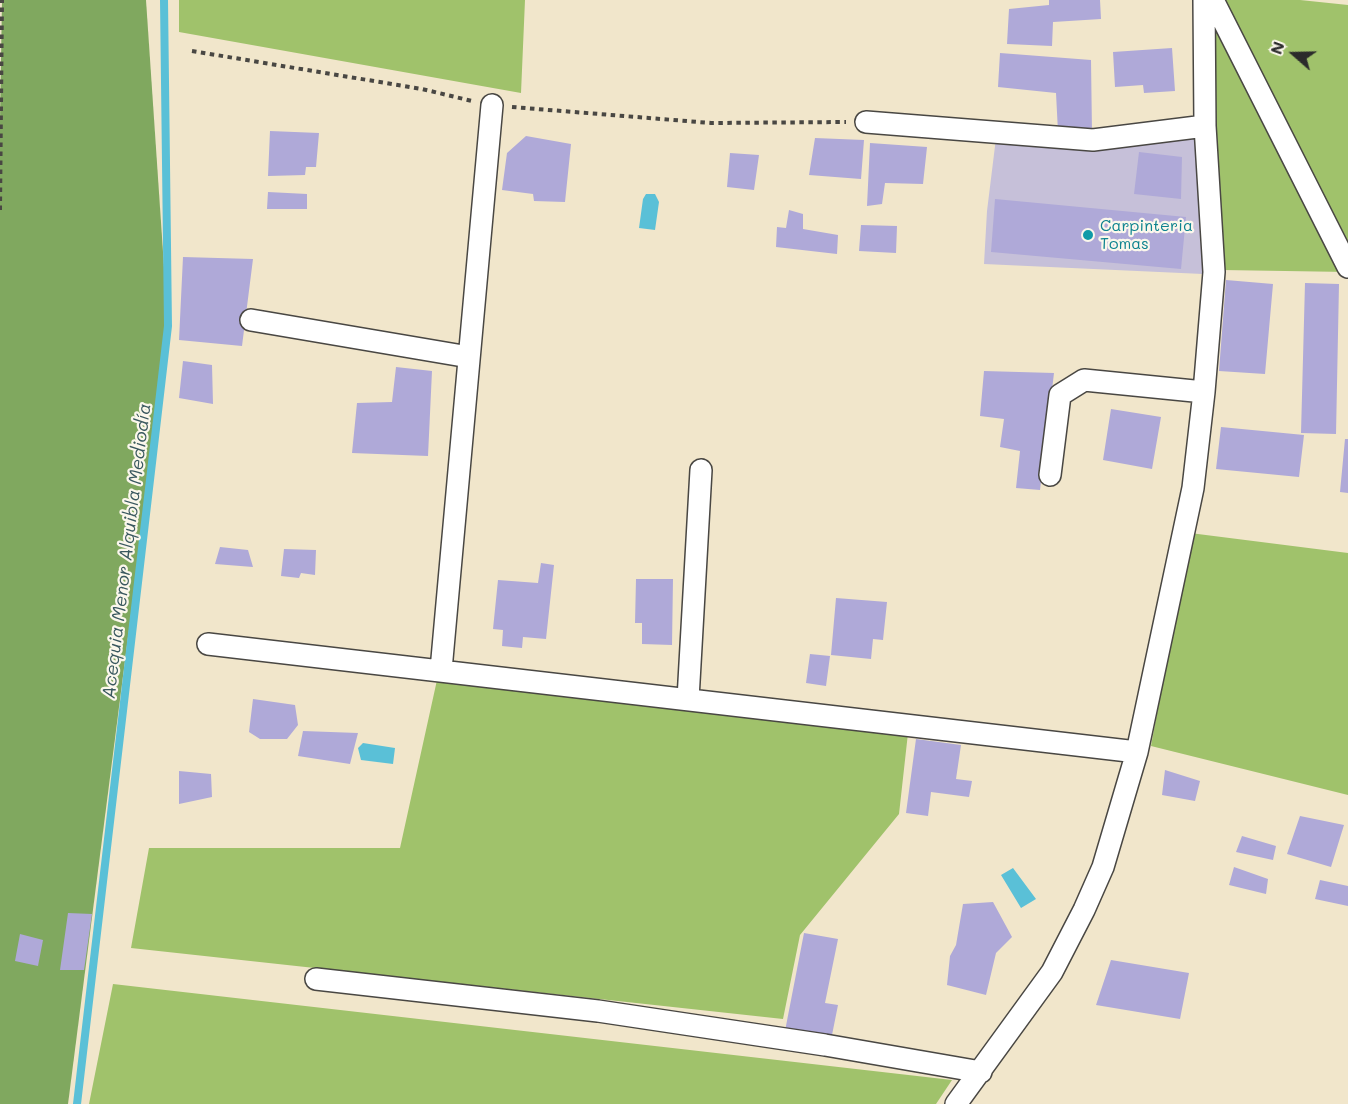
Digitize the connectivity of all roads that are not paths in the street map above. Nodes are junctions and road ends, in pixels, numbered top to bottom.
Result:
1 (1204, 0) edge
2 (1213, 0) edge
3 (492, 105) road end
4 (866, 122) road end
5 (1205, 126) junction
6 (1348, 267) edge
7 (251, 320) dead end
8 (469, 357) junction
9 (1204, 392) junction
10 (701, 470) dead end
11 (1050, 475) dead end
12 (208, 644) dead end
13 (441, 670) junction
14 (688, 699) junction
15 (1137, 752) junction
16 (316, 979) dead end
17 (981, 1072) junction
18 (956, 1104) edge

1 - 5 street
2 - 6 street
3 - 8 street
4 - 5 street
5 - 9 street
7 - 8 street
8 - 13 street
9 - 11 street
9 - 15 street
10 - 14 street
12 - 13 street
13 - 14 street
14 - 15 street
15 - 17 street
16 - 17 street
17 - 18 street

